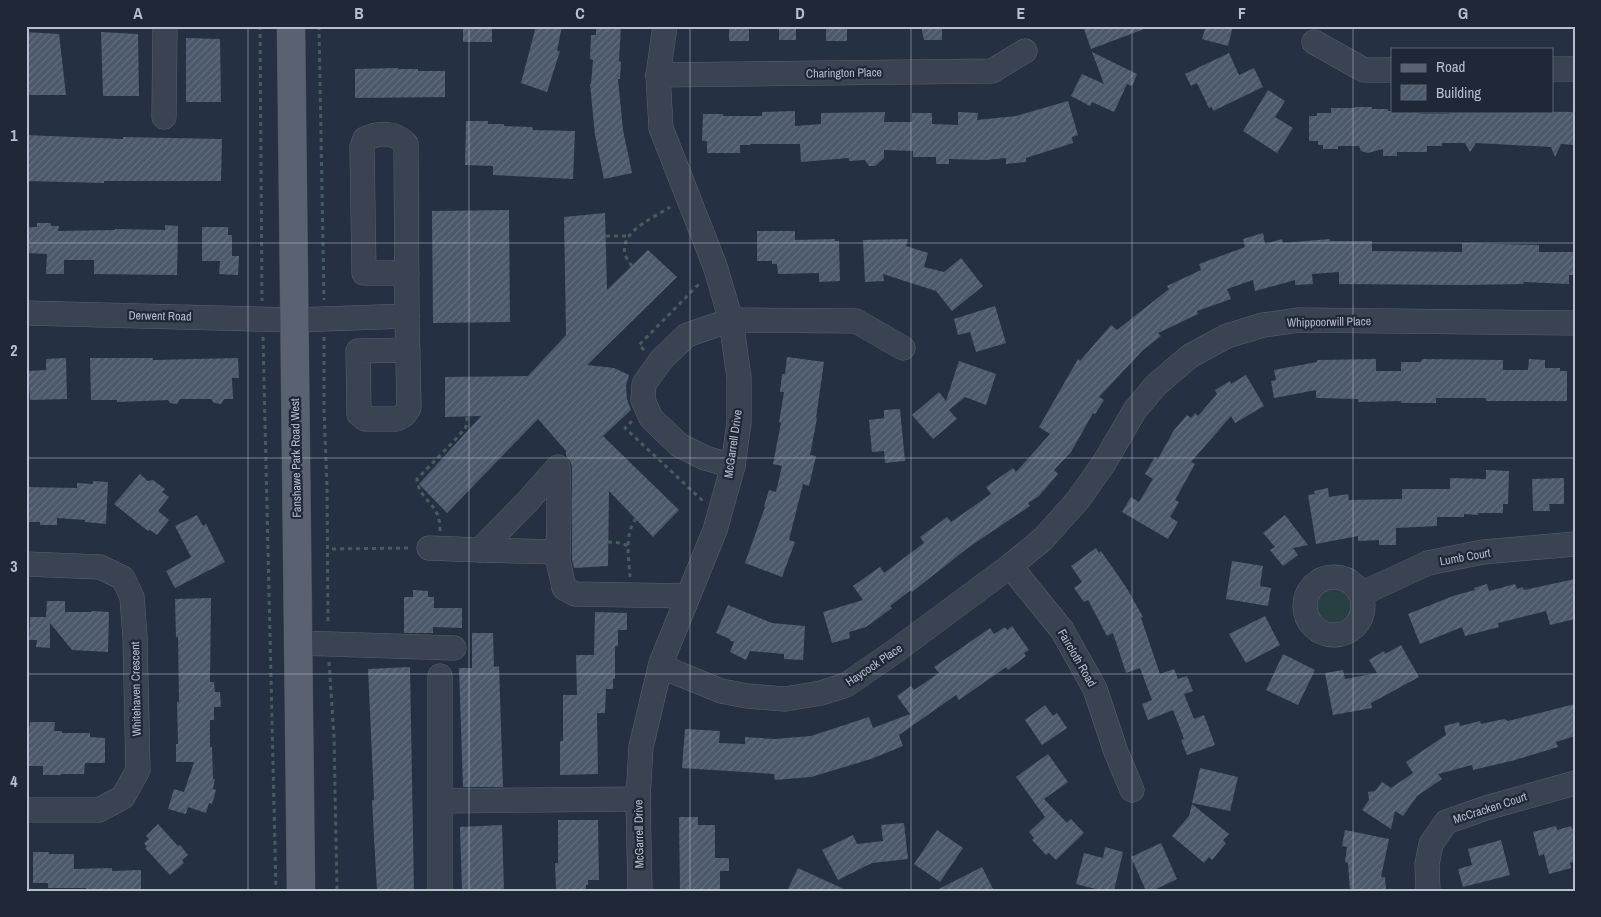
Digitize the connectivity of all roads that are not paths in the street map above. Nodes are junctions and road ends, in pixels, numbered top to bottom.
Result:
1 (165, 26) edge
2 (291, 26) edge
3 (665, 26) edge
4 (1314, 42) dead end
5 (1025, 51) dead end
6 (1554, 69) edge
7 (1575, 69) edge
8 (1391, 70) edge
9 (658, 74) junction
10 (164, 117) dead end
11 (407, 273) junction
12 (26, 313) edge
13 (407, 316) junction
14 (295, 320) junction
15 (731, 320) junction
16 (1575, 323) edge
17 (903, 348) dead end
18 (408, 350) dead end
19 (733, 466) junction
20 (1575, 544) edge
21 (434, 548) road end
22 (480, 550) junction
23 (558, 552) junction
24 (26, 564) edge
25 (1010, 566) junction
26 (1361, 594) dead end
27 (688, 596) junction
28 (298, 643) junction
29 (454, 648) dead end
30 (660, 663) junction
31 (440, 676) dead end
32 (1575, 783) edge
33 (1132, 790) dead end
34 (638, 799) junction
35 (441, 801) junction
36 (26, 810) edge
37 (301, 891) edge
38 (440, 891) edge
39 (640, 891) edge
40 (1428, 891) edge

1 - 10 street
2 - 14 main road, Fanshawe Park Road West
3 - 9 street, McGarrell Drive
4 - 8 street
5 - 9 street, Charington Place
6 - 7 street
9 - 15 street, McGarrell Drive
11 - 11 street
11 - 13 street
12 - 14 street, Derwent Road
13 - 14 street, Derwent Road
13 - 18 street
14 - 28 main road, Fanshawe Park Road West
15 - 17 street
15 - 19 street, McGarrell Drive
15 - 19 street
16 - 25 street, Whippoorwill Place
19 - 27 street, McGarrell Drive
20 - 26 street, Lumb Court
21 - 22 street
22 - 23 street
22 - 23 street
23 - 27 street
24 - 36 street, Whitehaven Crescent
25 - 30 street, Haycock Place
25 - 33 street, Faircloth Road
27 - 30 street, McGarrell Drive
28 - 29 street
28 - 37 main road, Fanshawe Park Road West
30 - 34 street, McGarrell Drive
31 - 35 street
32 - 40 street, McCracken Court
34 - 35 street
34 - 39 street, McGarrell Drive
35 - 38 street

